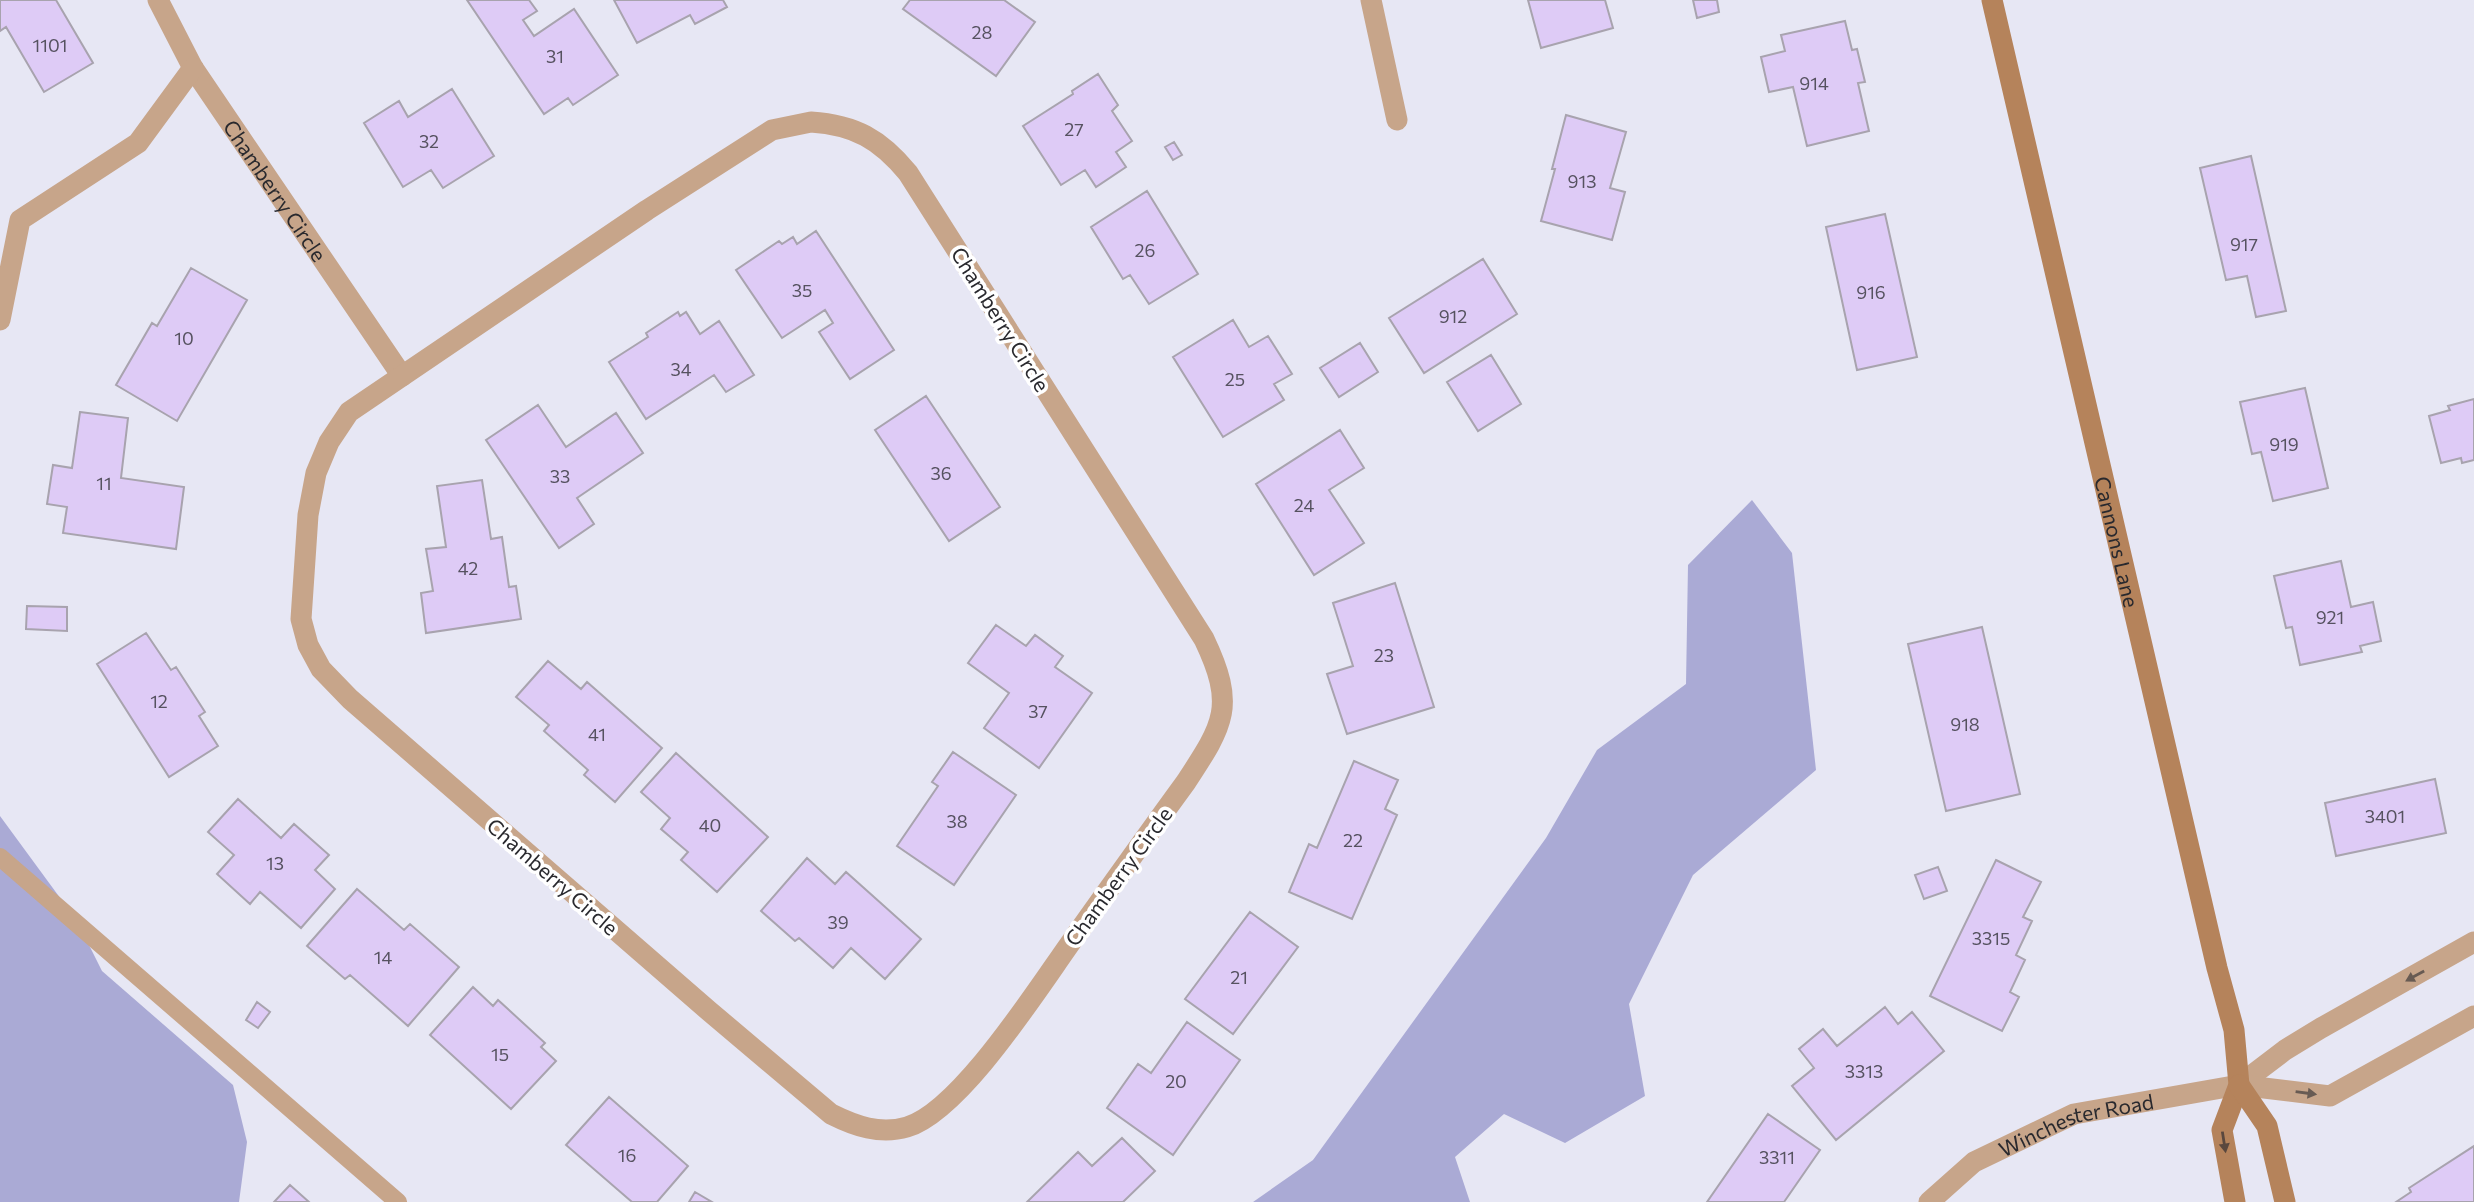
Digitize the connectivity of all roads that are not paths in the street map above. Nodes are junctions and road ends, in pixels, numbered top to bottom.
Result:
1 (158, 0) edge
2 (1371, 0) edge
3 (1992, 0) edge
4 (193, 68) junction
5 (1397, 120) dead end
6 (0, 320) edge
7 (402, 376) junction
8 (0, 857) edge
9 (2474, 942) edge
10 (2474, 1016) edge
11 (2239, 1085) junction
12 (398, 1202) edge
13 (1930, 1202) edge
14 (2235, 1202) edge
15 (2285, 1202) edge

1 - 4 street, Chamberry Circle
2 - 5 street
3 - 11 main road, Cannons Lane
4 - 6 street
4 - 7 street, Chamberry Circle
7 - 7 street, Chamberry Circle
8 - 12 lane
9 -> 11 street, Winchester Road
11 -> 10 street, Winchester Road
11 - 13 street, Winchester Road
11 -> 14 main road, Cannons Lane
11 - 15 main road, Cannons Lane

